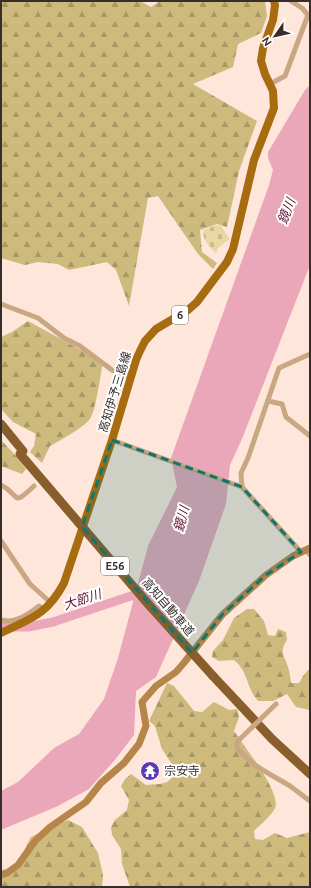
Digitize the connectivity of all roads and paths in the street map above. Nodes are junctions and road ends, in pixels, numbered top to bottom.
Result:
1 (274, 1) edge
2 (291, 1) edge
3 (309, 15) edge
4 (270, 84) junction
5 (1, 304) edge
6 (310, 354) edge
7 (131, 377) junction
8 (268, 401) junction
9 (1, 424) edge
10 (1, 430) edge
11 (310, 436) edge
12 (112, 440) junction
13 (22, 452) junction
14 (1, 485) edge
15 (34, 486) dead end
16 (240, 487) junction
17 (1, 541) edge
18 (307, 551) edge
19 (51, 603) junction
20 (44, 610) junction
21 (1, 620) edge
22 (1, 633) edge
23 (214, 674) junction
24 (276, 704) dead end
25 (310, 768) edge
26 (310, 774) edge
27 (310, 801) edge
28 (1, 875) edge

1 - 4 main road, 高知伊予三島線 / 6
2 - 3 street
3 - 4 street
4 - 7 main road, 高知伊予三島線 / 6
5 - 7 street
6 - 8 street
7 - 12 main road, 高知伊予三島線 / 6
8 - 11 street
8 - 16 street
9 - 13 highway, E56
10 - 13 highway, 高知自動車道 / E56
12 - 16 street
12 - 19 main road, 高知伊予三島線 / 6
13 - 23 highway, 高知自動車道 / E56, bridge
14 - 15 street
16 - 18 street
17 - 19 street
18 - 28 main road
19 - 20 main road, 高知伊予三島線 / 6
20 - 21 street
20 - 22 main road, 高知伊予三島線 / 6
23 - 25 highway, 高知自動車道 / E56
23 - 26 highway, 高知自動車道 / E56
24 - 27 street, bridge

